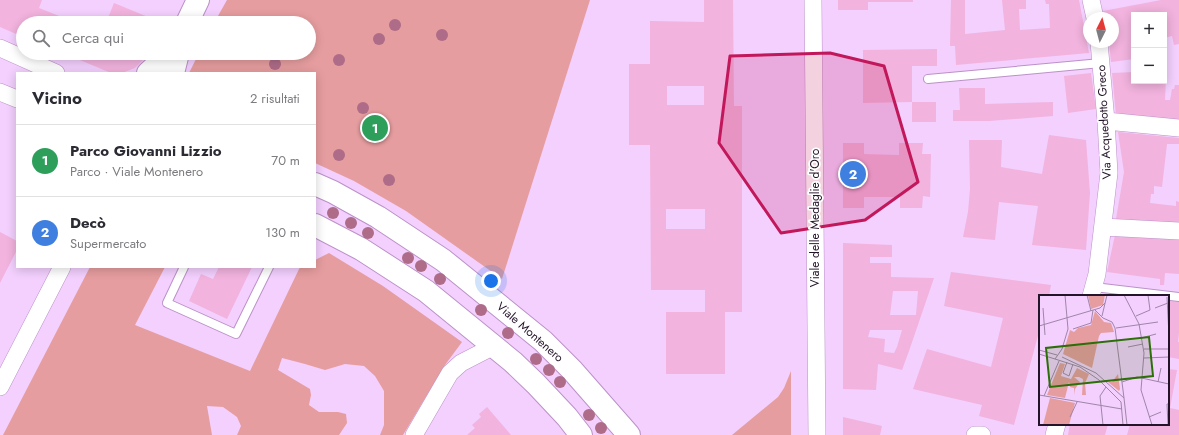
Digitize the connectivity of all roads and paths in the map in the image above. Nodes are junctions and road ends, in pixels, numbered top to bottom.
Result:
1 (198, 0) edge
2 (814, 0) edge
3 (1093, 0) edge
4 (1094, 12) edge
5 (190, 16) edge
6 (0, 48) edge
7 (1100, 48) edge
8 (16, 55) edge
9 (27, 60) edge
10 (161, 60) edge
11 (176, 60) edge
12 (1101, 63) junction
13 (54, 72) edge
14 (149, 72) edge
15 (173, 72) edge
16 (928, 79) dead end
17 (0, 92) edge
18 (16, 99) edge
19 (1106, 121) junction
20 (1179, 128) edge
21 (316, 184) edge
22 (316, 226) edge
23 (1103, 227) junction
24 (1179, 231) edge
25 (61, 268) edge
26 (184, 268) edge
27 (269, 268) edge
28 (1093, 291) edge
29 (1150, 295) edge
30 (1169, 296) edge
31 (1179, 297) edge
32 (494, 346) junction
33 (0, 387) edge
34 (1057, 425) edge
35 (414, 435) edge
36 (581, 435) edge
37 (629, 435) edge
38 (817, 435) edge
39 (975, 435) edge
40 (982, 435) edge
41 (1054, 435) edge

1 - 5 main road
2 - 38 street, Viale delle Medaglie d'Oro
3 - 4 street
6 - 8 street
7 - 12 street, Via Acquedotto Greco
9 - 13 street
10 - 14 main road
11 - 15 main road
12 - 16 lane
12 - 19 street, Via Acquedotto Greco
17 - 18 street
19 - 20 street
19 - 23 street, Via Acquedotto Greco
21 - 37 main road, Viale Montenero
22 - 32 main road
23 - 24 street
23 - 28 street, Via Acquedotto Greco
25 - 33 street
26 - 27 lane
28 - 29 lane
30 - 31 lane
32 - 35 street
32 - 36 main road
34 - 41 street
39 - 40 street

